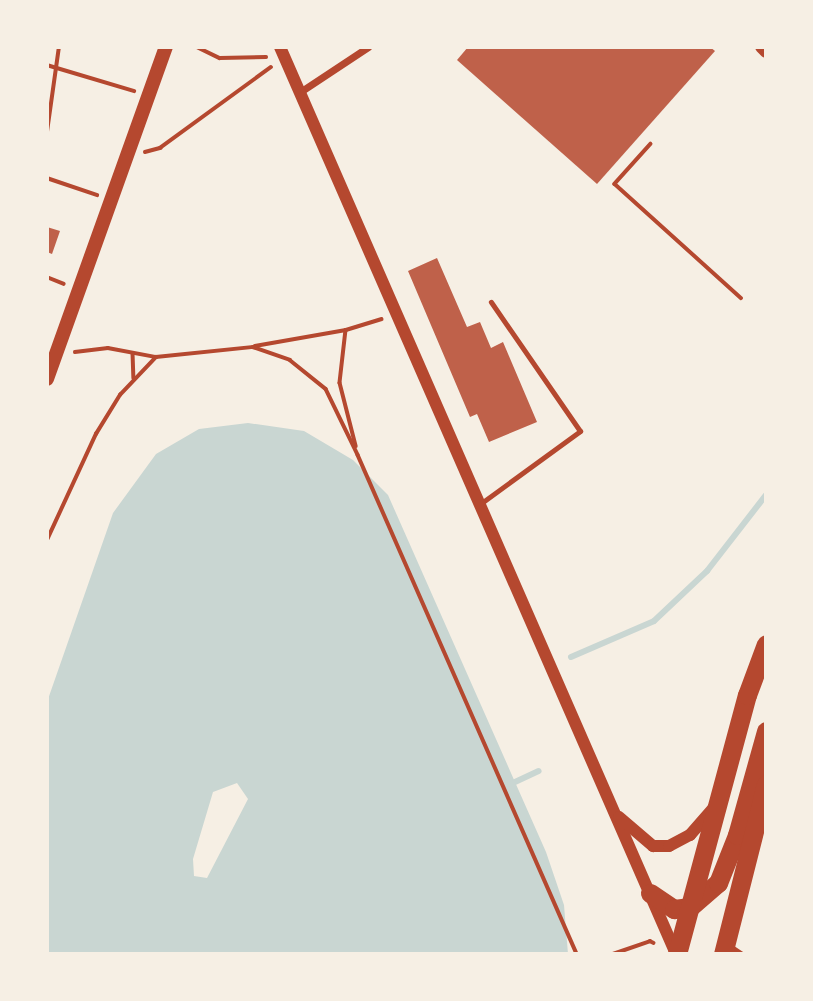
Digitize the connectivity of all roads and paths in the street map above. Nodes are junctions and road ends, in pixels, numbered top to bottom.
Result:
1 (59, 47) edge
2 (166, 47) edge
3 (197, 47) edge
4 (368, 47) edge
5 (761, 47) edge
6 (283, 52) edge
7 (766, 52) edge
8 (47, 65) edge
9 (58, 68) junction
10 (300, 92) junction
11 (149, 96) junction
12 (47, 132) edge
13 (651, 144) dead end
14 (128, 157) junction
15 (47, 178) edge
16 (112, 200) junction
17 (741, 298) dead end
18 (491, 302) dead end
19 (397, 314) junction
20 (346, 330) junction
21 (253, 347) junction
22 (133, 353) junction
23 (56, 354) junction
24 (156, 357) junction
25 (47, 379) edge
26 (134, 380) junction
27 (358, 455) junction
28 (481, 504) junction
29 (47, 540) edge
30 (766, 644) edge
31 (766, 731) edge
32 (766, 785) edge
33 (717, 803) junction
34 (616, 815) junction
35 (650, 893) junction
36 (690, 907) junction
37 (730, 950) edge
38 (577, 952) edge
39 (672, 952) edge
40 (613, 954) edge

1 - 9 path
2 - 11 main road
3 - 6 path
4 - 10 street
5 - 7 street
6 - 10 street
6 - 14 path
8 - 9 path
9 - 11 path
9 - 12 path
10 - 19 street
11 - 14 main road
13 - 17 path
14 - 16 main road
15 - 16 path
16 - 23 main road
18 - 28 lane
19 - 20 path
19 - 28 street
20 - 21 path
20 - 27 path
21 - 24 path
21 - 27 path
22 - 23 path
22 - 24 path
22 - 26 path
23 - 25 main road
24 - 26 path
26 - 29 path
27 - 38 path
28 - 34 street
30 - 33 highway
31 - 36 highway
32 - 37 highway
33 - 34 street
33 - 36 highway
34 - 35 street
35 - 36 highway
35 - 39 street
36 - 39 highway
39 - 40 path

